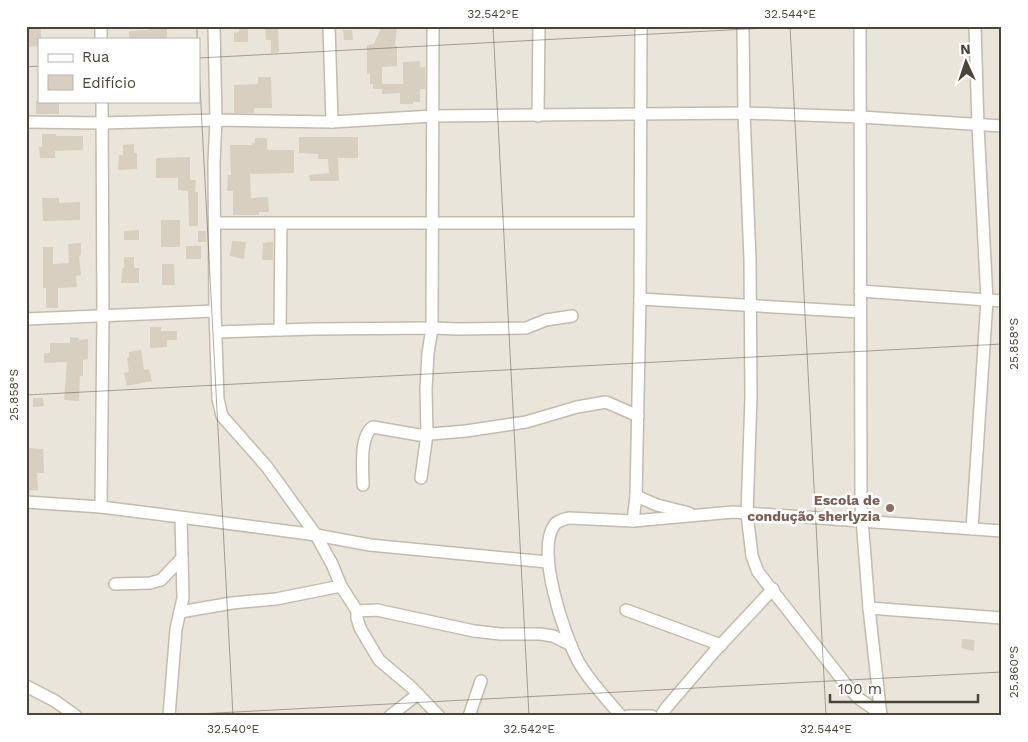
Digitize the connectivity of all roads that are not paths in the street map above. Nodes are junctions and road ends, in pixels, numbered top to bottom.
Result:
1 (214, 26) edge
2 (329, 26) edge
3 (433, 26) edge
4 (540, 26) edge
5 (641, 26) edge
6 (744, 26) edge
7 (860, 26) edge
8 (975, 26) edge
9 (102, 102) edge
10 (744, 113) junction
11 (640, 114) junction
12 (432, 116) junction
13 (538, 116) junction
14 (861, 117) junction
15 (216, 120) junction
16 (26, 122) edge
17 (102, 122) junction
18 (332, 122) junction
19 (978, 126) junction
20 (1002, 126) edge
21 (433, 222) junction
22 (215, 223) junction
23 (640, 223) junction
24 (281, 224) junction
25 (860, 291) junction
26 (640, 299) junction
27 (987, 300) junction
28 (1002, 301) edge
29 (750, 306) junction
30 (215, 310) junction
31 (860, 312) junction
32 (572, 316) dead end
33 (103, 317) junction
34 (26, 319) edge
35 (432, 328) junction
36 (280, 330) junction
37 (216, 332) junction
38 (638, 416) junction
39 (426, 434) junction
40 (421, 478) dead end
41 (363, 485) dead end
42 (636, 496) junction
43 (26, 502) edge
44 (100, 507) junction
45 (747, 514) junction
46 (696, 515) junction
47 (182, 518) junction
48 (633, 521) junction
49 (862, 521) junction
50 (972, 529) junction
51 (1002, 531) edge
52 (316, 535) junction
53 (182, 558) junction
54 (547, 562) junction
55 (115, 584) dead end
56 (341, 586) junction
57 (773, 590) junction
58 (869, 608) junction
59 (626, 610) dead end
60 (357, 611) junction
61 (180, 612) junction
62 (1002, 618) edge
63 (571, 645) junction
64 (721, 645) junction
65 (481, 680) dead end
66 (26, 686) edge
67 (418, 694) junction
68 (881, 715) edge
69 (76, 716) edge
70 (169, 716) edge
71 (390, 716) edge
72 (439, 716) edge
73 (469, 716) edge
74 (621, 716) edge
75 (628, 716) edge
76 (652, 716) edge
77 (661, 716) edge

1 - 15 street
2 - 18 street
3 - 12 street
4 - 13 street
5 - 11 street
6 - 10 street
7 - 14 street
8 - 19 street
9 - 17 street
10 - 11 street
10 - 14 street
10 - 29 street
11 - 13 street
11 - 23 street
12 - 13 street
12 - 18 street
12 - 21 street
14 - 19 street
14 - 25 street
15 - 17 street
15 - 18 street
15 - 22 street
16 - 17 street
17 - 33 street
19 - 20 street
19 - 27 street
21 - 23 street
21 - 24 street
21 - 35 street
22 - 24 street
22 - 30 street
23 - 26 street
24 - 36 street
25 - 27 street
25 - 31 street
26 - 29 street
26 - 38 street
27 - 28 street
27 - 50 street
29 - 31 street
29 - 45 street
30 - 33 street
30 - 37 street
31 - 49 street
32 - 35 street
33 - 34 street
33 - 44 street
35 - 36 street
35 - 39 street
36 - 37 street
37 - 52 street
38 - 39 street
38 - 42 street
39 - 40 street
39 - 41 street
42 - 46 street
42 - 48 street
43 - 44 street
44 - 47 street
45 - 46 street
45 - 49 street
45 - 57 street
46 - 48 street
47 - 52 street
47 - 53 street
48 - 54 street
49 - 50 street
49 - 58 street
50 - 51 street
52 - 54 street
52 - 56 street
53 - 55 street
53 - 61 street
54 - 63 street
56 - 60 street
56 - 61 street
57 - 64 street
57 - 68 street
58 - 62 street
58 - 68 street
59 - 64 street
60 - 63 street
60 - 67 street
61 - 70 street
63 - 74 street
64 - 77 street
65 - 73 street
66 - 69 street
67 - 71 street
67 - 72 street
75 - 76 street

